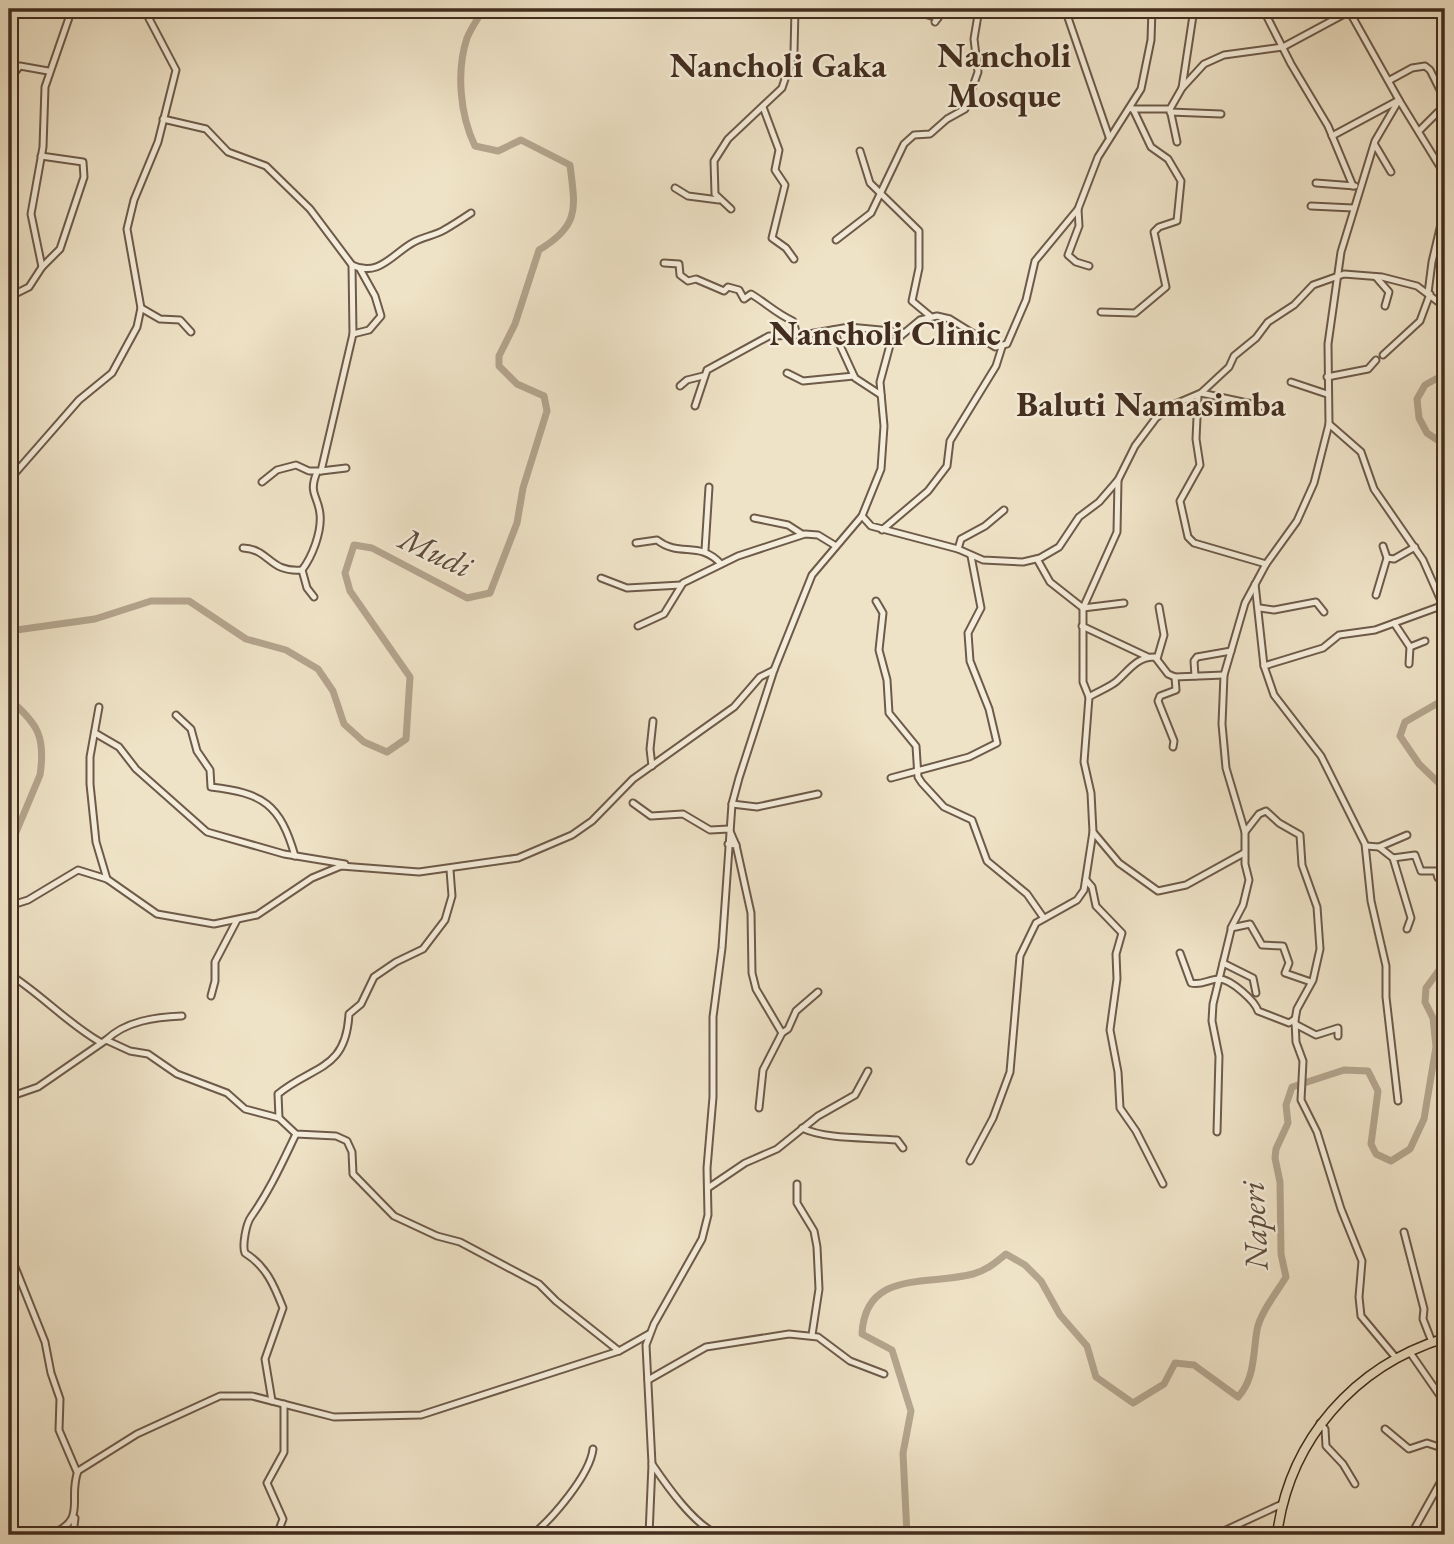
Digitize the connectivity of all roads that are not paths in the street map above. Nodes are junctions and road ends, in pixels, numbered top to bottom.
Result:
1 (72, 9) edge
2 (144, 9) edge
3 (795, 9) edge
4 (907, 9) edge
5 (944, 9) edge
6 (979, 9) edge
7 (1065, 9) edge
8 (1152, 9) edge
9 (1194, 9) edge
10 (1263, 9) edge
11 (1349, 10) edge
12 (1283, 47) junction
13 (48, 71) junction
14 (9, 79) edge
15 (1390, 80) junction
16 (1182, 88) junction
17 (1399, 100) junction
18 (1445, 103) edge
19 (763, 107) junction
20 (1131, 109) junction
21 (1170, 111) junction
22 (1221, 114) dead end
23 (163, 119) junction
24 (1419, 131) junction
25 (1332, 136) junction
26 (1109, 137) junction
27 (1177, 142) dead end
28 (1374, 144) junction
29 (860, 150) dead end
30 (41, 156) junction
31 (1391, 172) dead end
32 (1445, 175) edge
33 (1316, 183) dead end
34 (1353, 186) junction
35 (675, 188) dead end
36 (1361, 188) junction
37 (880, 191) junction
38 (721, 200) junction
39 (1311, 206) dead end
40 (1445, 207) edge
41 (1353, 208) junction
42 (731, 209) dead end
43 (1078, 209) junction
44 (471, 213) dead end
45 (836, 240) dead end
46 (794, 259) dead end
47 (664, 263) dead end
48 (352, 265) junction
49 (1088, 266) dead end
50 (41, 267) junction
51 (360, 269) junction
52 (1339, 275) junction
53 (1376, 277) junction
54 (1429, 294) junction
55 (9, 297) edge
56 (1385, 306) dead end
57 (1445, 306) edge
58 (141, 308) junction
59 (1101, 312) dead end
60 (930, 316) junction
61 (833, 330) junction
62 (191, 332) dead end
63 (902, 332) junction
64 (353, 334) junction
65 (797, 335) junction
66 (1002, 347) junction
67 (1383, 355) dead end
68 (1376, 360) dead end
69 (786, 373) dead end
70 (703, 376) junction
71 (854, 376) junction
72 (1327, 377) junction
73 (1291, 382) dead end
74 (680, 386) dead end
75 (1199, 394) junction
76 (1327, 394) junction
77 (881, 395) junction
78 (695, 406) dead end
79 (1266, 407) dead end
80 (1329, 424) junction
81 (345, 468) dead end
82 (319, 471) junction
83 (1118, 480) junction
84 (9, 481) edge
85 (262, 482) dead end
86 (709, 487) dead end
87 (1004, 510) dead end
88 (862, 516) junction
89 (754, 518) dead end
90 (882, 530) junction
91 (803, 534) junction
92 (636, 542) dead end
93 (836, 546) junction
94 (1383, 547) dead end
95 (1416, 547) junction
96 (243, 548) dead end
97 (958, 549) junction
98 (705, 550) junction
99 (971, 556) junction
100 (1387, 558) junction
101 (1037, 559) junction
102 (721, 564) junction
103 (1266, 564) junction
104 (302, 570) junction
105 (600, 578) dead end
106 (1255, 584) junction
107 (681, 585) junction
108 (1376, 595) dead end
109 (314, 597) dead end
110 (876, 601) dead end
111 (1124, 603) dead end
112 (1159, 607) dead end
113 (1083, 608) junction
114 (1260, 608) junction
115 (1443, 608) edge
116 (1324, 612) dead end
117 (1394, 623) junction
118 (638, 626) dead end
119 (1082, 626) junction
120 (1425, 641) dead end
121 (1410, 646) junction
122 (1262, 648) junction
123 (1231, 651) junction
124 (1148, 657) junction
125 (1157, 659) junction
126 (1279, 660) junction
127 (1409, 664) dead end
128 (1264, 666) junction
129 (774, 670) junction
130 (1224, 675) junction
131 (1195, 676) junction
132 (1175, 677) junction
133 (1089, 696) junction
134 (99, 707) dead end
135 (176, 715) dead end
136 (653, 721) dead end
137 (95, 733) junction
138 (1173, 747) dead end
139 (652, 766) junction
140 (918, 770) junction
141 (891, 778) dead end
142 (818, 794) dead end
143 (633, 803) dead end
144 (732, 804) junction
145 (729, 829) junction
146 (1245, 831) junction
147 (1093, 832) junction
148 (1407, 835) dead end
149 (728, 844) junction
150 (736, 845) junction
151 (1366, 846) junction
152 (1379, 847) junction
153 (1244, 853) junction
154 (295, 856) junction
155 (1393, 858) junction
156 (352, 865) junction
157 (450, 870) junction
158 (1438, 878) dead end
159 (107, 879) junction
160 (1086, 880) junction
161 (9, 906) edge
162 (1043, 917) junction
163 (237, 920) junction
164 (1231, 928) junction
165 (1407, 929) dead end
166 (1180, 953) dead end
167 (1223, 963) junction
168 (9, 974) edge
169 (1220, 979) junction
170 (1311, 982) junction
171 (818, 992) dead end
172 (1256, 993) dead end
173 (211, 996) dead end
174 (182, 1016) dead end
175 (1295, 1021) junction
176 (782, 1033) junction
177 (1338, 1036) dead end
178 (103, 1041) junction
179 (868, 1071) dead end
180 (9, 1097) edge
181 (1398, 1101) dead end
182 (759, 1108) dead end
183 (279, 1118) junction
184 (802, 1128) junction
185 (1217, 1132) dead end
186 (296, 1134) junction
187 (903, 1148) dead end
188 (970, 1161) dead end
189 (797, 1184) dead end
190 (1163, 1184) dead end
191 (708, 1188) junction
192 (1404, 1231) dead end
193 (9, 1252) edge
194 (649, 1334) junction
195 (811, 1335) junction
196 (1445, 1338) edge
197 (1432, 1342) junction
198 (619, 1351) junction
199 (1409, 1351) junction
200 (1396, 1359) junction
201 (884, 1374) dead end
202 (648, 1380) junction
203 (272, 1401) junction
204 (1445, 1403) edge
205 (284, 1404) junction
206 (1321, 1423) junction
207 (1385, 1429) dead end
208 (593, 1449) dead end
209 (1445, 1449) edge
210 (652, 1464) junction
211 (77, 1472) junction
212 (1445, 1474) edge
213 (1355, 1484) dead end
214 (1282, 1504) junction
215 (75, 1511) junction
216 (49, 1535) edge
217 (73, 1535) edge
218 (277, 1535) edge
219 (532, 1535) edge
220 (649, 1535) edge
221 (719, 1535) edge
222 (1215, 1535) edge
223 (1277, 1535) edge
224 (1411, 1535) edge

1 - 13 street
2 - 23 street
3 - 19 street
4 - 5 street
6 - 37 street
7 - 26 street
8 - 20 street
9 - 16 street
10 - 12 street
11 - 12 street
11 - 15 street
12 - 16 street
12 - 25 street
13 - 14 street
13 - 30 street
15 - 17 street
15 - 18 street
16 - 21 street
17 - 24 street
17 - 25 street
17 - 28 street
18 - 24 street
19 - 38 street
19 - 46 street
20 - 21 street
20 - 26 street
20 - 59 street
21 - 22 street
21 - 27 street
23 - 48 street
23 - 58 street
24 - 32 street
25 - 34 street
26 - 43 street
28 - 31 street
28 - 36 street
29 - 37 street
30 - 50 street
30 - 50 street
33 - 34 street
34 - 36 street
35 - 38 street
36 - 41 street
37 - 45 street
37 - 60 street
38 - 42 street
39 - 41 street
40 - 54 street
41 - 52 street
43 - 49 street
43 - 66 street
44 - 51 street
47 - 65 street
48 - 51 street
48 - 64 street
50 - 55 street
51 - 64 street
52 - 53 street
52 - 72 street
52 - 75 street
53 - 54 street
53 - 56 street
54 - 57 street
54 - 67 street
58 - 62 street
58 - 84 street
60 - 63 street
60 - 66 street
61 - 63 street
61 - 65 street
61 - 71 street
63 - 77 street
64 - 82 street
65 - 70 street
66 - 90 street
68 - 72 street
69 - 71 street
70 - 74 street
70 - 78 street
71 - 77 street
72 - 76 street
73 - 76 street
75 - 79 street
75 - 83 street
75 - 103 street
76 - 80 street
77 - 88 street
80 - 95 street
80 - 103 street
81 - 82 street
82 - 85 street
82 - 104 street
83 - 101 street
83 - 113 street
86 - 98 street
87 - 97 street
88 - 90 street
88 - 93 street
89 - 91 street
90 - 97 street
91 - 93 street
91 - 102 street
92 - 98 street
93 - 129 street
94 - 100 street
95 - 100 street
95 - 115 street
96 - 104 street
97 - 99 street
98 - 102 street
99 - 101 street
99 - 140 street
100 - 108 street
101 - 113 street
102 - 107 street
103 - 106 street
104 - 109 street
105 - 107 street
106 - 114 street
106 - 123 street
107 - 118 street
110 - 140 street
111 - 113 street
112 - 125 street
113 - 119 street
114 - 116 street
114 - 122 street
115 - 117 street
117 - 121 street
117 - 126 street
119 - 124 street
119 - 133 street
120 - 121 street
121 - 127 street
122 - 126 street
122 - 128 street
123 - 130 street
123 - 131 street
124 - 125 street
124 - 133 street
125 - 132 street
126 - 128 street
128 - 151 street
129 - 139 street
129 - 144 street
130 - 131 street
130 - 146 street
131 - 132 street
132 - 138 street
133 - 147 street
134 - 137 street
135 - 154 street
136 - 139 street
137 - 154 street
137 - 159 street
139 - 157 street
140 - 141 street
140 - 162 street
142 - 144 street
143 - 145 street
144 - 145 street
145 - 149 street
145 - 150 street
146 - 153 street
146 - 170 street
147 - 153 street
147 - 160 street
148 - 152 street
149 - 150 street
149 - 191 street
150 - 176 street
151 - 152 street
151 - 181 street
152 - 155 street
153 - 164 street
154 - 156 street
155 - 158 street
155 - 165 street
156 - 157 street
156 - 163 street
157 - 183 street
159 - 161 street
159 - 163 street
160 - 162 street
160 - 190 street
162 - 188 street
163 - 173 street
164 - 167 street
164 - 170 street
166 - 169 street
167 - 169 street
167 - 172 street
168 - 178 street
169 - 175 street
169 - 185 street
170 - 175 street
171 - 176 street
174 - 178 street
175 - 177 street
175 - 200 street
176 - 182 street
178 - 180 street
178 - 183 street
179 - 184 street
183 - 186 street
184 - 187 street
184 - 191 street
186 - 198 street
186 - 203 street
189 - 195 street
191 - 194 street
192 - 197 street
193 - 211 street
194 - 198 street
194 - 202 street
195 - 201 street
195 - 202 street
196 - 197 highway
197 - 199 highway
198 - 205 street
199 - 200 highway
199 - 204 street
200 - 206 highway
202 - 210 street
203 - 205 street
203 - 211 street
205 - 218 street
206 - 213 street
206 - 214 highway
207 - 209 street
208 - 219 street
210 - 220 street
210 - 221 street
211 - 215 street
212 - 224 street
214 - 222 street
214 - 223 highway
215 - 216 street
215 - 217 street

